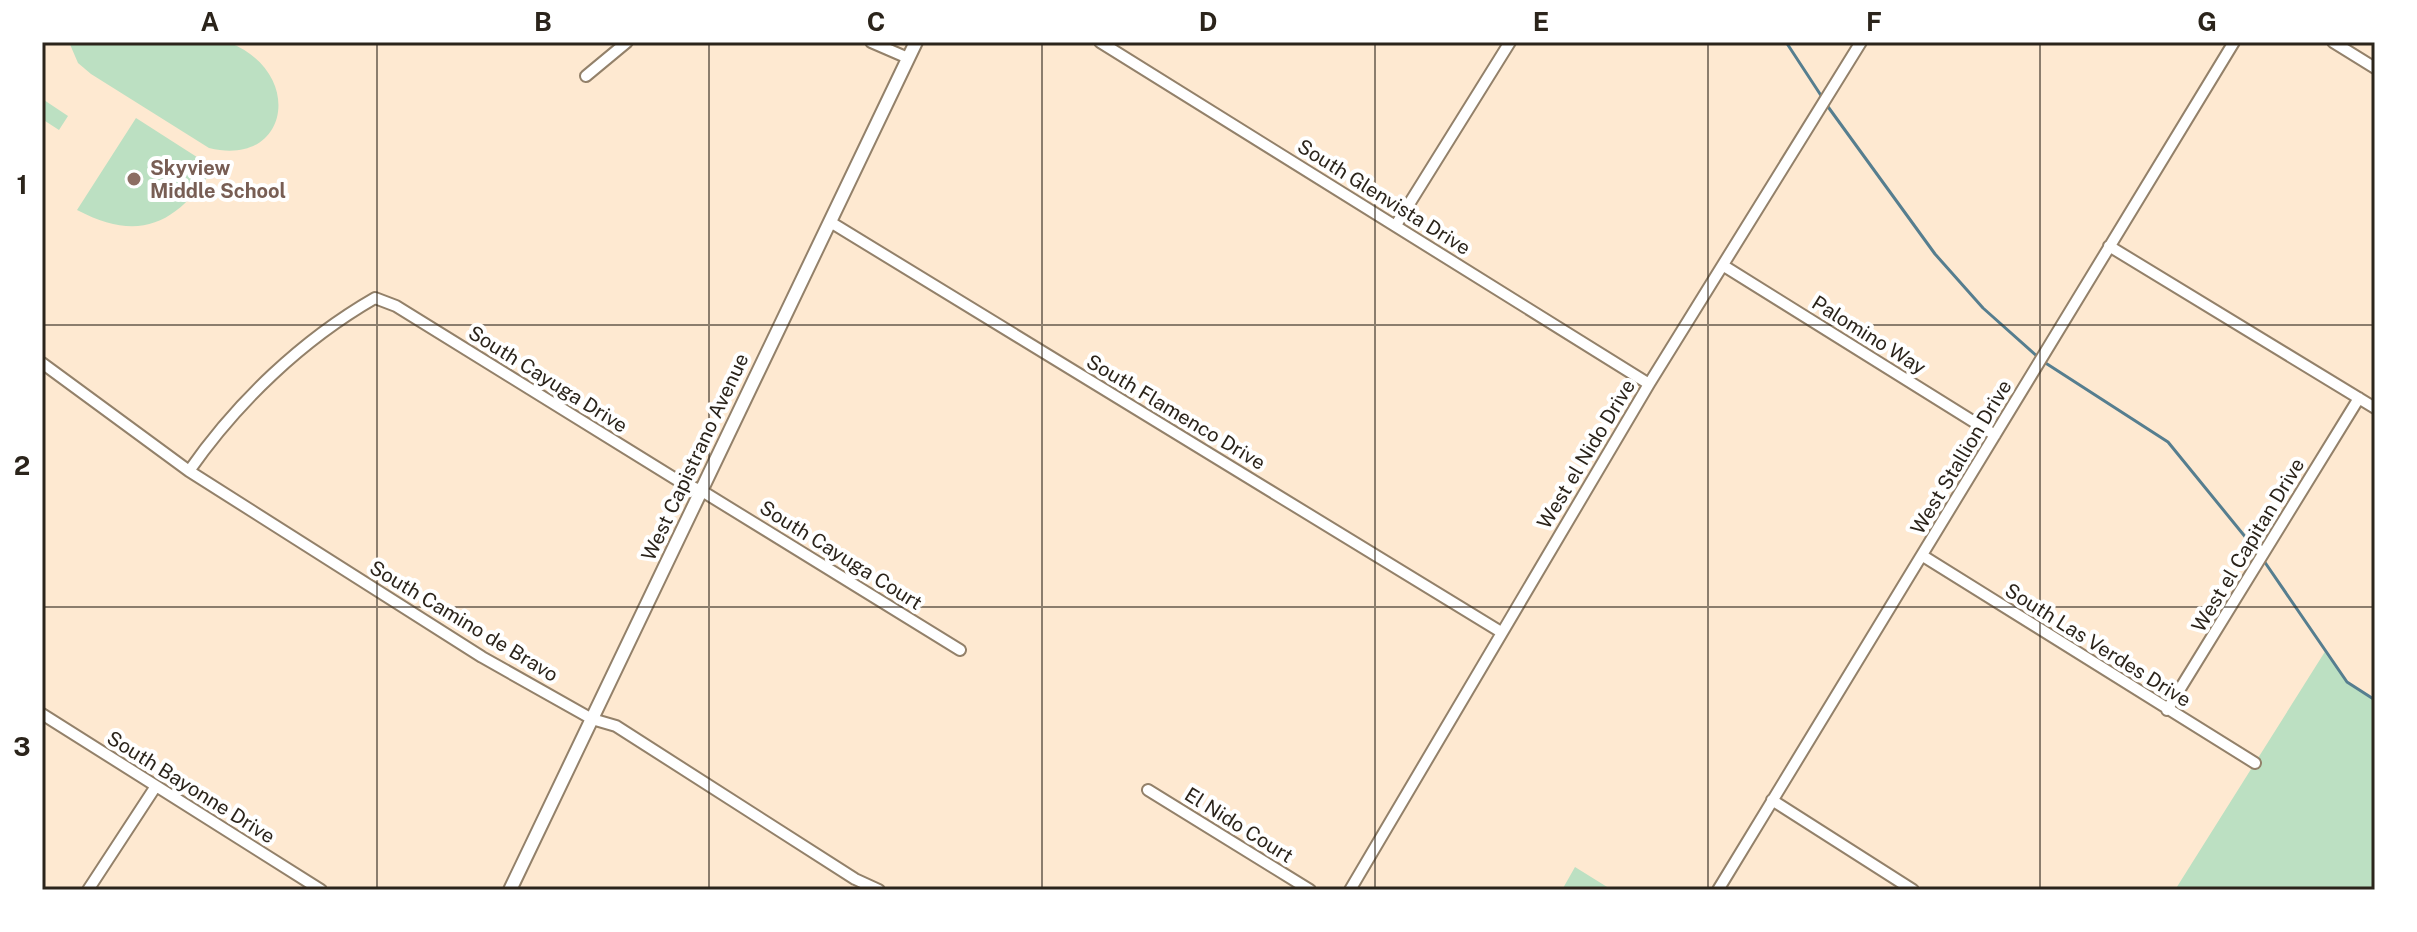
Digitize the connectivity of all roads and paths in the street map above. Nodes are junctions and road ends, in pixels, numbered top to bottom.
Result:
1 (627, 42) edge
2 (871, 42) edge
3 (916, 42) edge
4 (1100, 42) edge
5 (1510, 42) edge
6 (1861, 42) edge
7 (2234, 42) edge
8 (2333, 42) edge
9 (908, 58) junction
10 (2375, 68) edge
11 (586, 76) dead end
12 (832, 223) junction
13 (1396, 225) junction
14 (2109, 246) junction
15 (1724, 266) junction
16 (42, 363) edge
17 (1649, 384) junction
18 (2359, 398) junction
19 (2375, 408) edge
20 (1995, 435) junction
21 (189, 471) junction
22 (702, 491) junction
23 (1923, 556) junction
24 (1501, 632) junction
25 (960, 650) dead end
26 (2167, 710) junction
27 (42, 714) edge
28 (592, 719) junction
29 (2255, 763) dead end
30 (156, 786) junction
31 (1148, 790) dead end
32 (1772, 800) junction
33 (88, 890) edge
34 (321, 890) edge
35 (510, 890) edge
36 (879, 890) edge
37 (1310, 890) edge
38 (1350, 890) edge
39 (1718, 890) edge
40 (1913, 890) edge

1 - 11 street
2 - 9 street
3 - 9 street, West Capistrano Avenue
4 - 13 street, South Glenvista Drive
5 - 13 street
6 - 15 street, West el Nido Drive
7 - 14 street, West Stallion Drive
8 - 10 street
9 - 12 street, West Capistrano Avenue
12 - 22 street, West Capistrano Avenue
12 - 24 street, South Flamenco Drive
13 - 17 street, South Glenvista Drive
14 - 18 street
14 - 20 street, West Stallion Drive
15 - 17 street, West el Nido Drive
15 - 20 street, Palomino Way
16 - 21 street, South Camino de Bravo
17 - 24 street, West el Nido Drive
18 - 19 street
18 - 26 street, West el Capitan Drive
20 - 23 street, West Stallion Drive
21 - 22 street, South Cayuga Drive
21 - 28 street, South Camino de Bravo
22 - 25 street, South Cayuga Court
22 - 28 street, West Capistrano Avenue
23 - 26 street, South Las Verdes Drive
23 - 32 street, West Stallion Drive
24 - 38 street, West el Nido Drive
26 - 29 street, South Las Verdes Drive
27 - 30 street, South Bayonne Drive
28 - 35 street, West Capistrano Avenue
28 - 36 street, South Camino de Bravo
30 - 33 street
30 - 34 street, South Bayonne Drive
31 - 37 street, El Nido Court
32 - 39 street, West Stallion Drive
32 - 40 street

